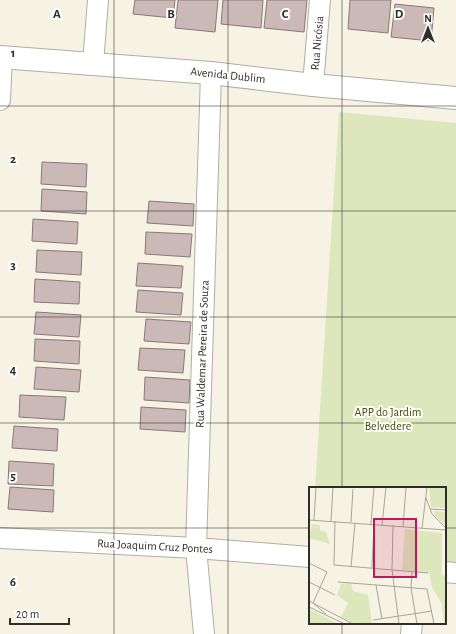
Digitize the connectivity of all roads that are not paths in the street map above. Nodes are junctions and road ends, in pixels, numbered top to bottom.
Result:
1 (98, 0) edge
2 (320, 0) edge
3 (1, 57) edge
4 (93, 63) junction
5 (211, 73) junction
6 (313, 85) junction
7 (456, 98) edge
8 (0, 100) edge
9 (0, 538) edge
10 (196, 548) junction
11 (309, 557) edge
12 (446, 572) edge
13 (456, 573) edge
14 (412, 624) edge
15 (204, 634) edge
16 (411, 634) edge

1 - 4 street
2 - 6 street, Rua Nicósia
3 - 4 street, Avenida Dublim
3 - 8 street
4 - 5 street, Avenida Dublim
5 - 6 street, Avenida Dublim
5 - 10 street, Rua Waldemar Pereira de Souza
6 - 7 street, Avenida Dublim
9 - 10 street, Rua Joaquim Cruz Pontes
10 - 11 street, Rua Joaquim Cruz Pontes
10 - 15 street, Rua Waldemar Pereira de Souza
12 - 13 street
14 - 16 street

